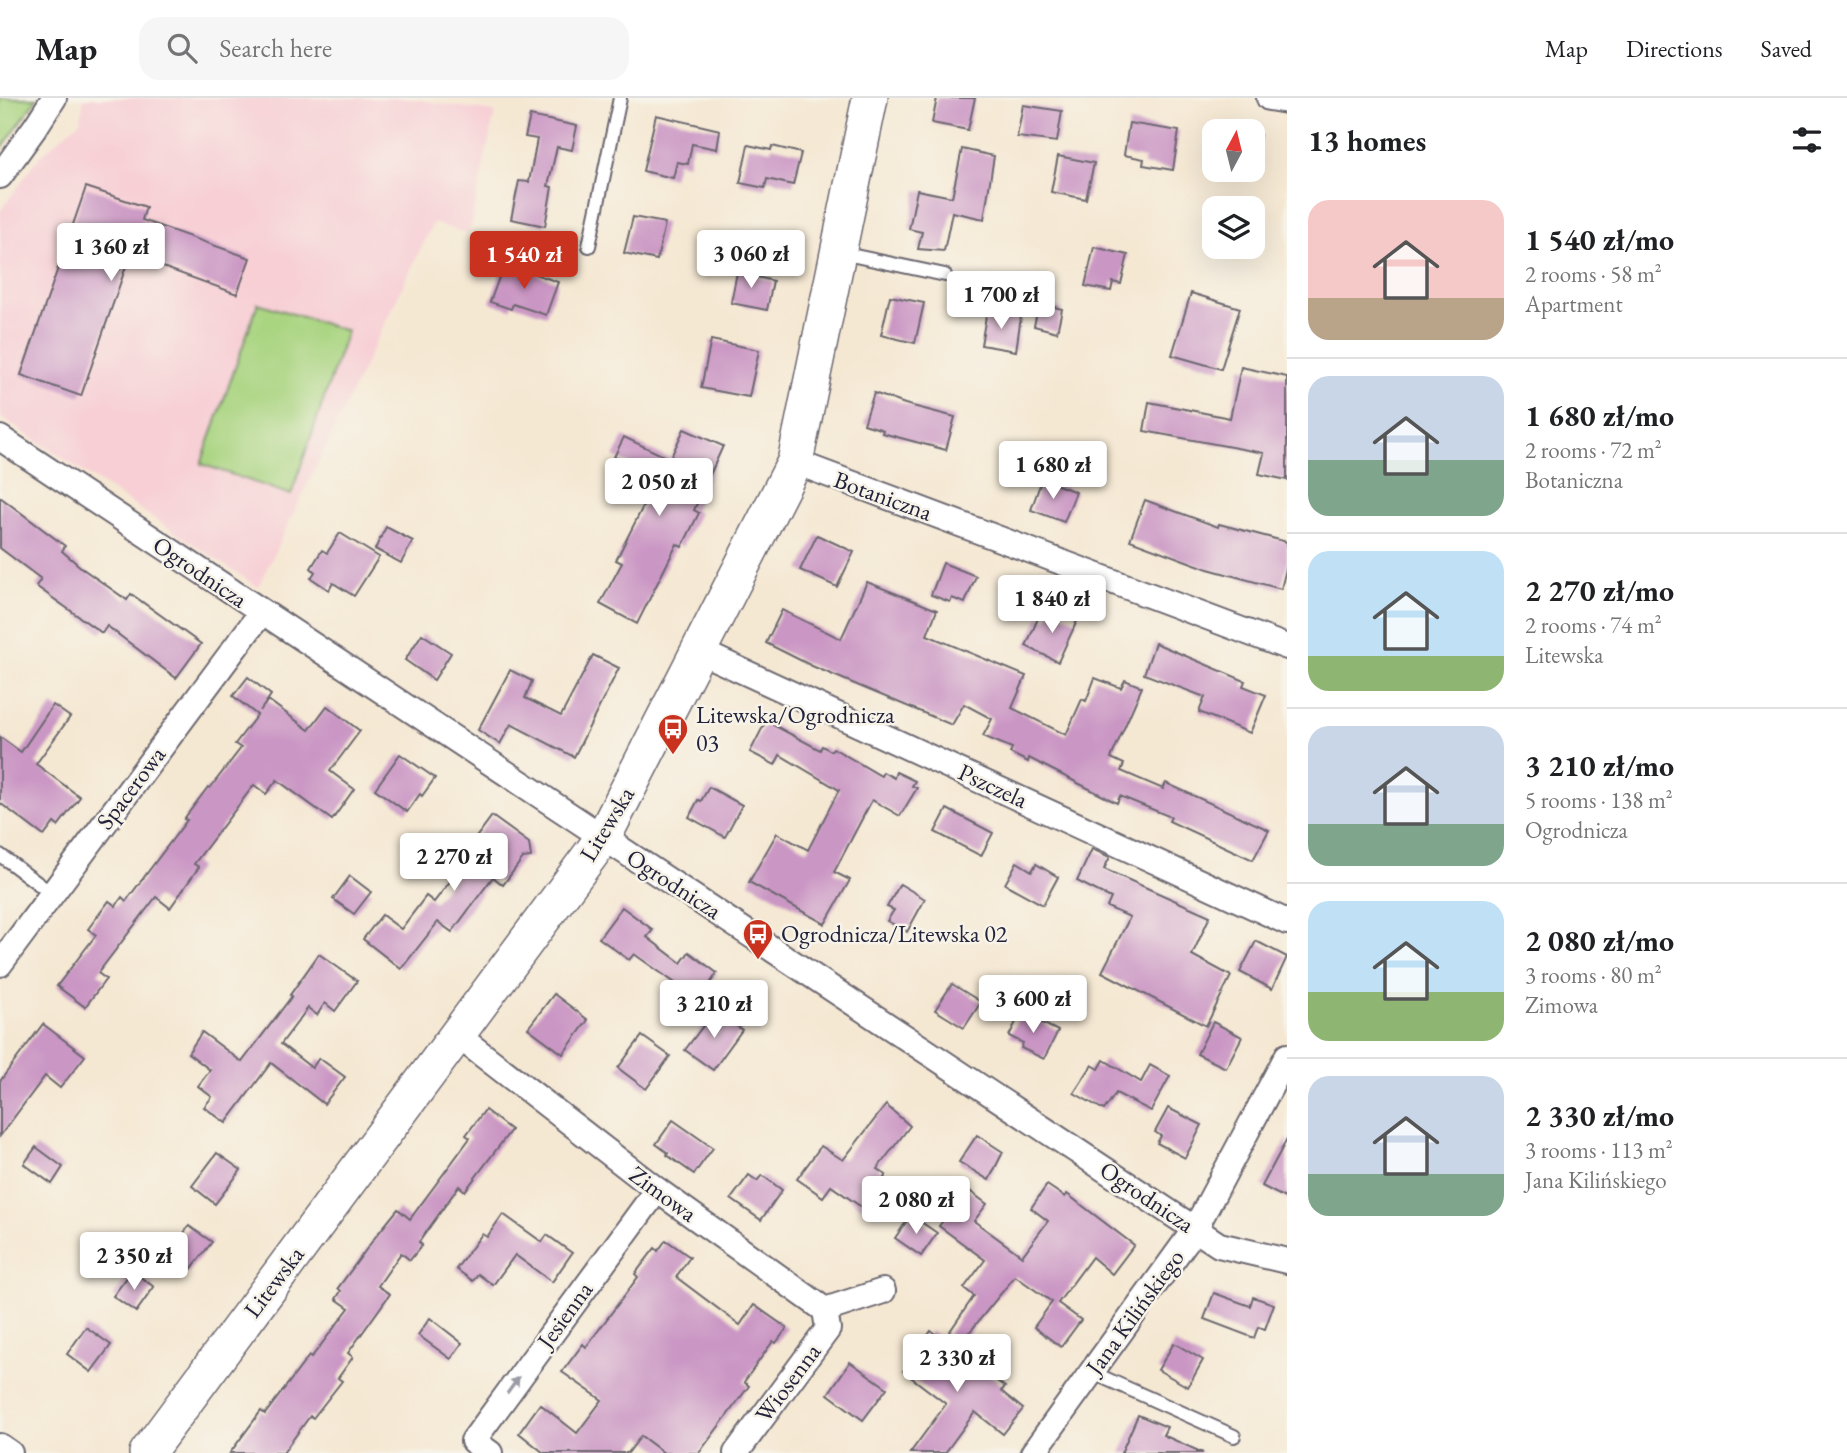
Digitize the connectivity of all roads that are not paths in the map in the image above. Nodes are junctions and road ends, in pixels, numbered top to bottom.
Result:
1 (54, 98) edge
2 (620, 98) edge
3 (870, 98) edge
4 (1269, 98) edge
5 (1287, 101) edge
6 (0, 176) edge
7 (589, 246) dead end
8 (838, 253) junction
9 (945, 275) dead end
10 (0, 438) edge
11 (795, 463) junction
12 (261, 613) junction
13 (1287, 647) edge
14 (699, 651) junction
15 (603, 838) junction
16 (0, 855) edge
17 (52, 894) junction
18 (1287, 922) edge
19 (0, 964) edge
20 (457, 1035) junction
21 (1287, 1056) edge
22 (656, 1190) junction
23 (1195, 1229) junction
24 (1287, 1261) edge
25 (883, 1291) dead end
26 (825, 1310) junction
27 (1091, 1372) junction
28 (1234, 1436) dead end
29 (0, 1446) edge
30 (481, 1447) edge
31 (10, 1453) edge
32 (147, 1453) edge
33 (736, 1453) edge
34 (1033, 1453) edge

1 - 6 street
2 - 7 lane
3 - 8 main road, Litewska
4 - 5 street
8 - 9 lane
8 - 11 main road, Litewska
10 - 12 street, Ogrodnicza
11 - 13 street, Botaniczna
11 - 14 main road, Litewska
12 - 15 street, Ogrodnicza
12 - 17 street, Spacerowa
14 - 15 main road, Litewska
14 - 18 street, Pszczela
15 - 20 main road, Litewska
15 - 23 street, Ogrodnicza
16 - 17 lane
17 - 19 street, Spacerowa
20 - 22 street, Zimowa
20 - 32 main road, Litewska
21 - 23 street, Jana Kilińskiego
22 - 26 street, Zimowa
30 -> 22 street, Jesienna
23 - 24 street, Ogrodnicza
23 - 27 street, Jana Kilińskiego
25 - 26 street
26 - 33 street, Wiosenna
27 - 28 lane
27 - 34 street, Jana Kilińskiego
29 - 31 street

